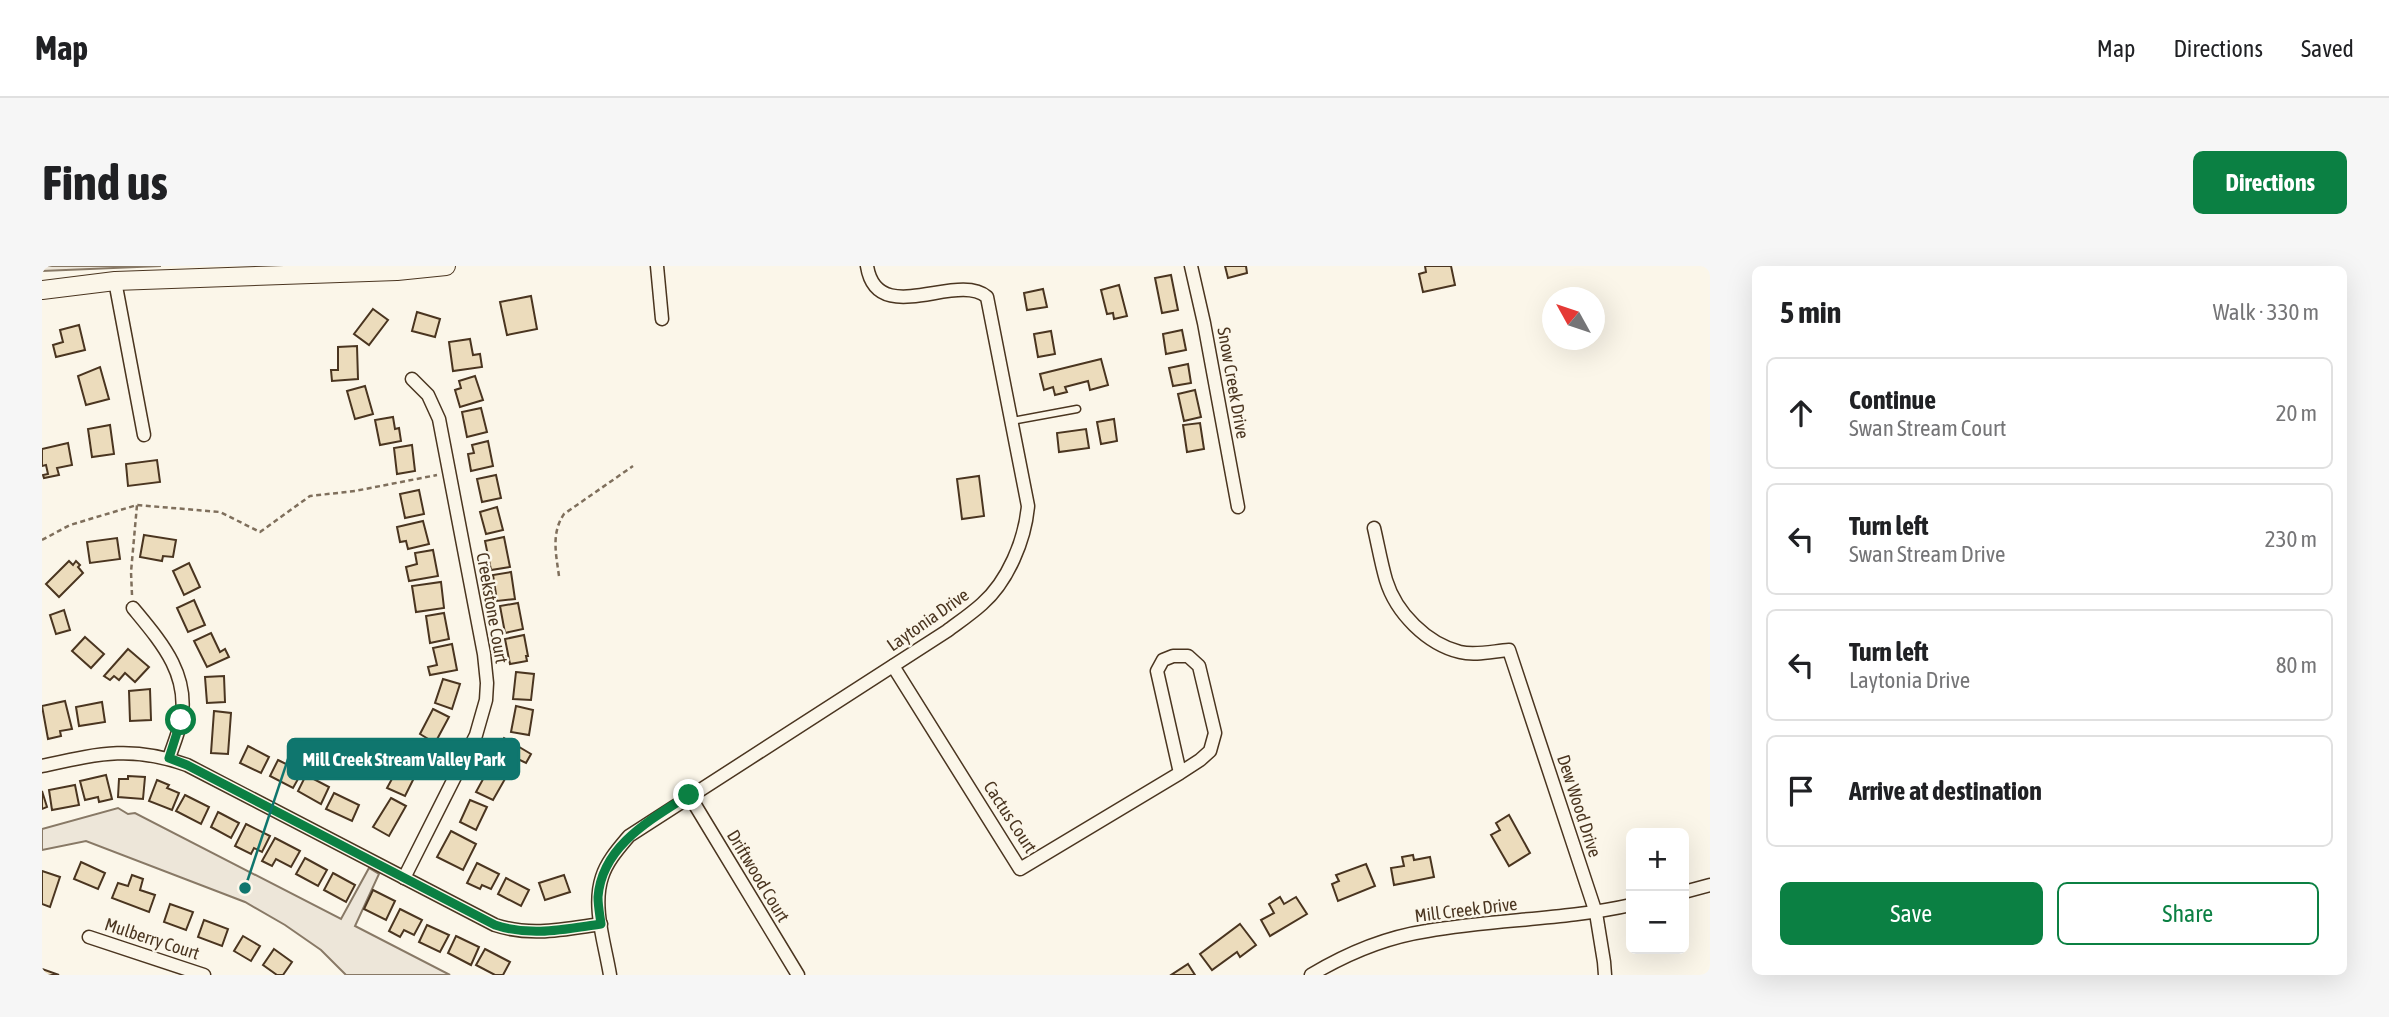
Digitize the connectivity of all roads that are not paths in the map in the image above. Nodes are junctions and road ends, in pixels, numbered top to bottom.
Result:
1 (446, 266) edge
2 (657, 266) edge
3 (867, 266) edge
4 (1191, 266) edge
5 (115, 281) junction
6 (42, 290) edge
7 (662, 319) dead end
8 (412, 379) dead end
9 (1077, 409) dead end
10 (1012, 421) junction
11 (144, 435) dead end
12 (1238, 507) dead end
13 (1374, 528) dead end
14 (133, 608) road end
15 (893, 666) junction
16 (169, 758) junction
17 (42, 766) edge
18 (1180, 773) junction
19 (689, 795) junction
20 (404, 878) junction
21 (1710, 886) edge
22 (1688, 891) edge
23 (1626, 906) edge
24 (1596, 913) junction
25 (601, 924) junction
26 (89, 937) dead end
27 (204, 975) edge
28 (610, 975) edge
29 (798, 975) edge
30 (1311, 975) edge
31 (1605, 975) edge

1 - 5 main road
2 - 7 street
3 - 10 street, Laytonia Drive
4 - 12 street, Snow Creek Drive
5 - 6 main road
5 - 11 street
8 - 20 street, Creekstone Court
9 - 10 lane
10 - 15 street, Laytonia Drive
13 - 24 street, Dew Wood Drive
14 - 16 street
15 - 18 street, Cactus Court
15 - 19 street, Laytonia Drive
16 - 17 street
16 - 20 street
18 - 18 street, Cactus Court
19 - 25 street, Laytonia Drive
19 - 29 street, Driftwood Court
20 - 25 street
21 - 22 street
23 - 24 street, Mill Creek Drive
24 - 30 street, Mill Creek Drive
24 - 31 street, Dew Wood Drive
25 - 28 street, Laytonia Drive
26 - 27 street, Mulberry Court

